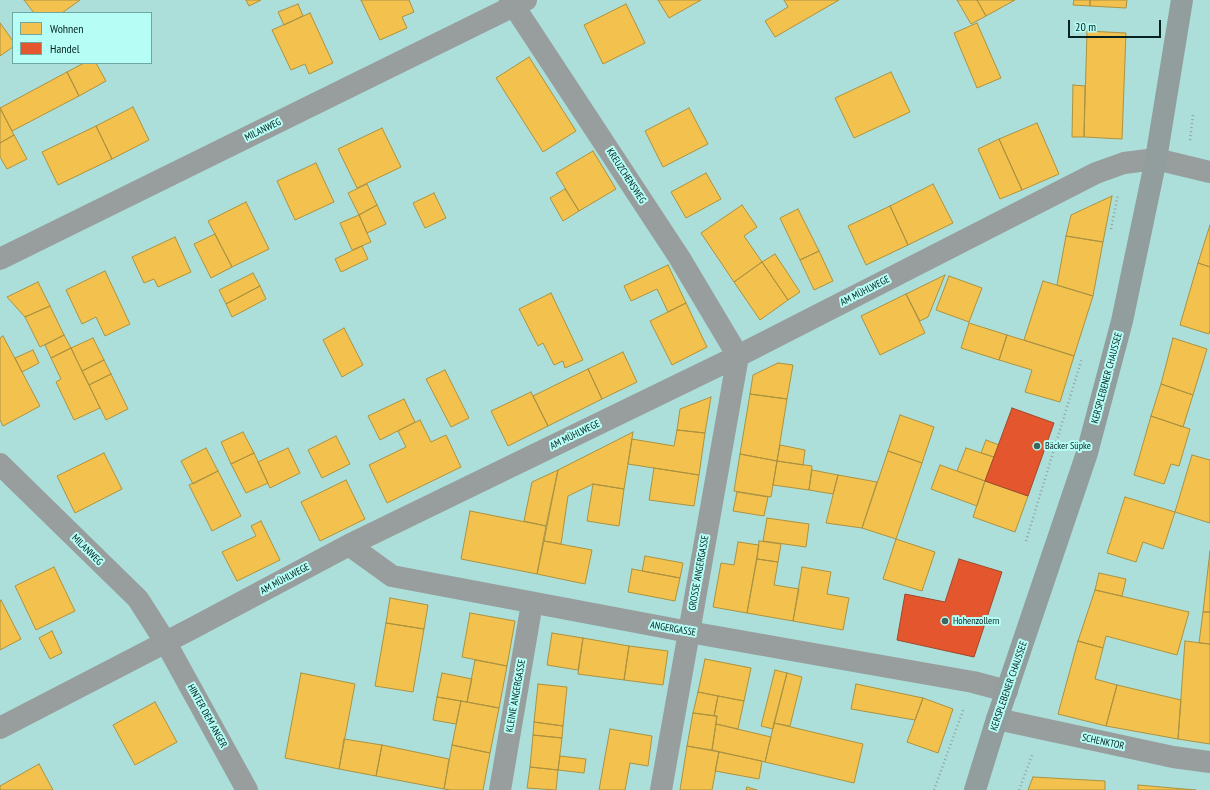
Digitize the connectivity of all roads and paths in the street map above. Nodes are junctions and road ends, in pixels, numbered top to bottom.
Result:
1 (1182, 0) edge
2 (517, 2) edge
3 (1156, 159) junction
4 (1124, 163) junction
5 (1210, 172) edge
6 (1111, 231) dead end
7 (0, 259) edge
8 (1083, 352) dead end
9 (738, 356) junction
10 (0, 464) edge
11 (1025, 544) dead end
12 (349, 545) junction
13 (532, 603) junction
14 (689, 632) junction
15 (166, 642) junction
16 (973, 682) junction
17 (1007, 691) junction
18 (997, 719) junction
19 (0, 728) edge
20 (1041, 729) junction
21 (1210, 762) edge
22 (247, 790) edge
23 (500, 790) edge
24 (661, 790) edge
25 (934, 790) edge
26 (975, 790) edge
27 (1019, 790) edge

1 - 3 main road, KERSPLEBENER CHAUSSEE
2 - 7 street, MILANWEG
2 - 9 street, KREUZCHENSWEG
3 - 4 street, AM MÜHLWEGE
3 - 5 street
3 - 17 main road, KERSPLEBENER CHAUSSEE
4 - 6 path
4 - 9 street, AM MÜHLWEGE
8 - 11 path
9 - 12 street, AM MÜHLWEGE
9 - 14 street, GROSSE ANGERGASSE
10 - 15 street, MILANWEG
12 - 13 street, ANGERGASSE
12 - 15 street, AM MÜHLWEGE
13 - 14 street, ANGERGASSE
13 - 23 street, KLEINE ANGERGASSE
14 - 16 street, ANGERGASSE
14 - 24 street, GROSSE ANGERGASSE
15 - 19 street, AM MÜHLWEGE
15 - 22 street, HINTER DEM ANGER
16 - 17 street, ANGERGASSE
16 - 25 path
17 - 18 main road, KERSPLEBENER CHAUSSEE
18 - 20 street, SCHENKTOR
18 - 26 main road, KERSPLEBENER CHAUSSEE
20 - 21 street, SCHENKTOR
20 - 27 path

